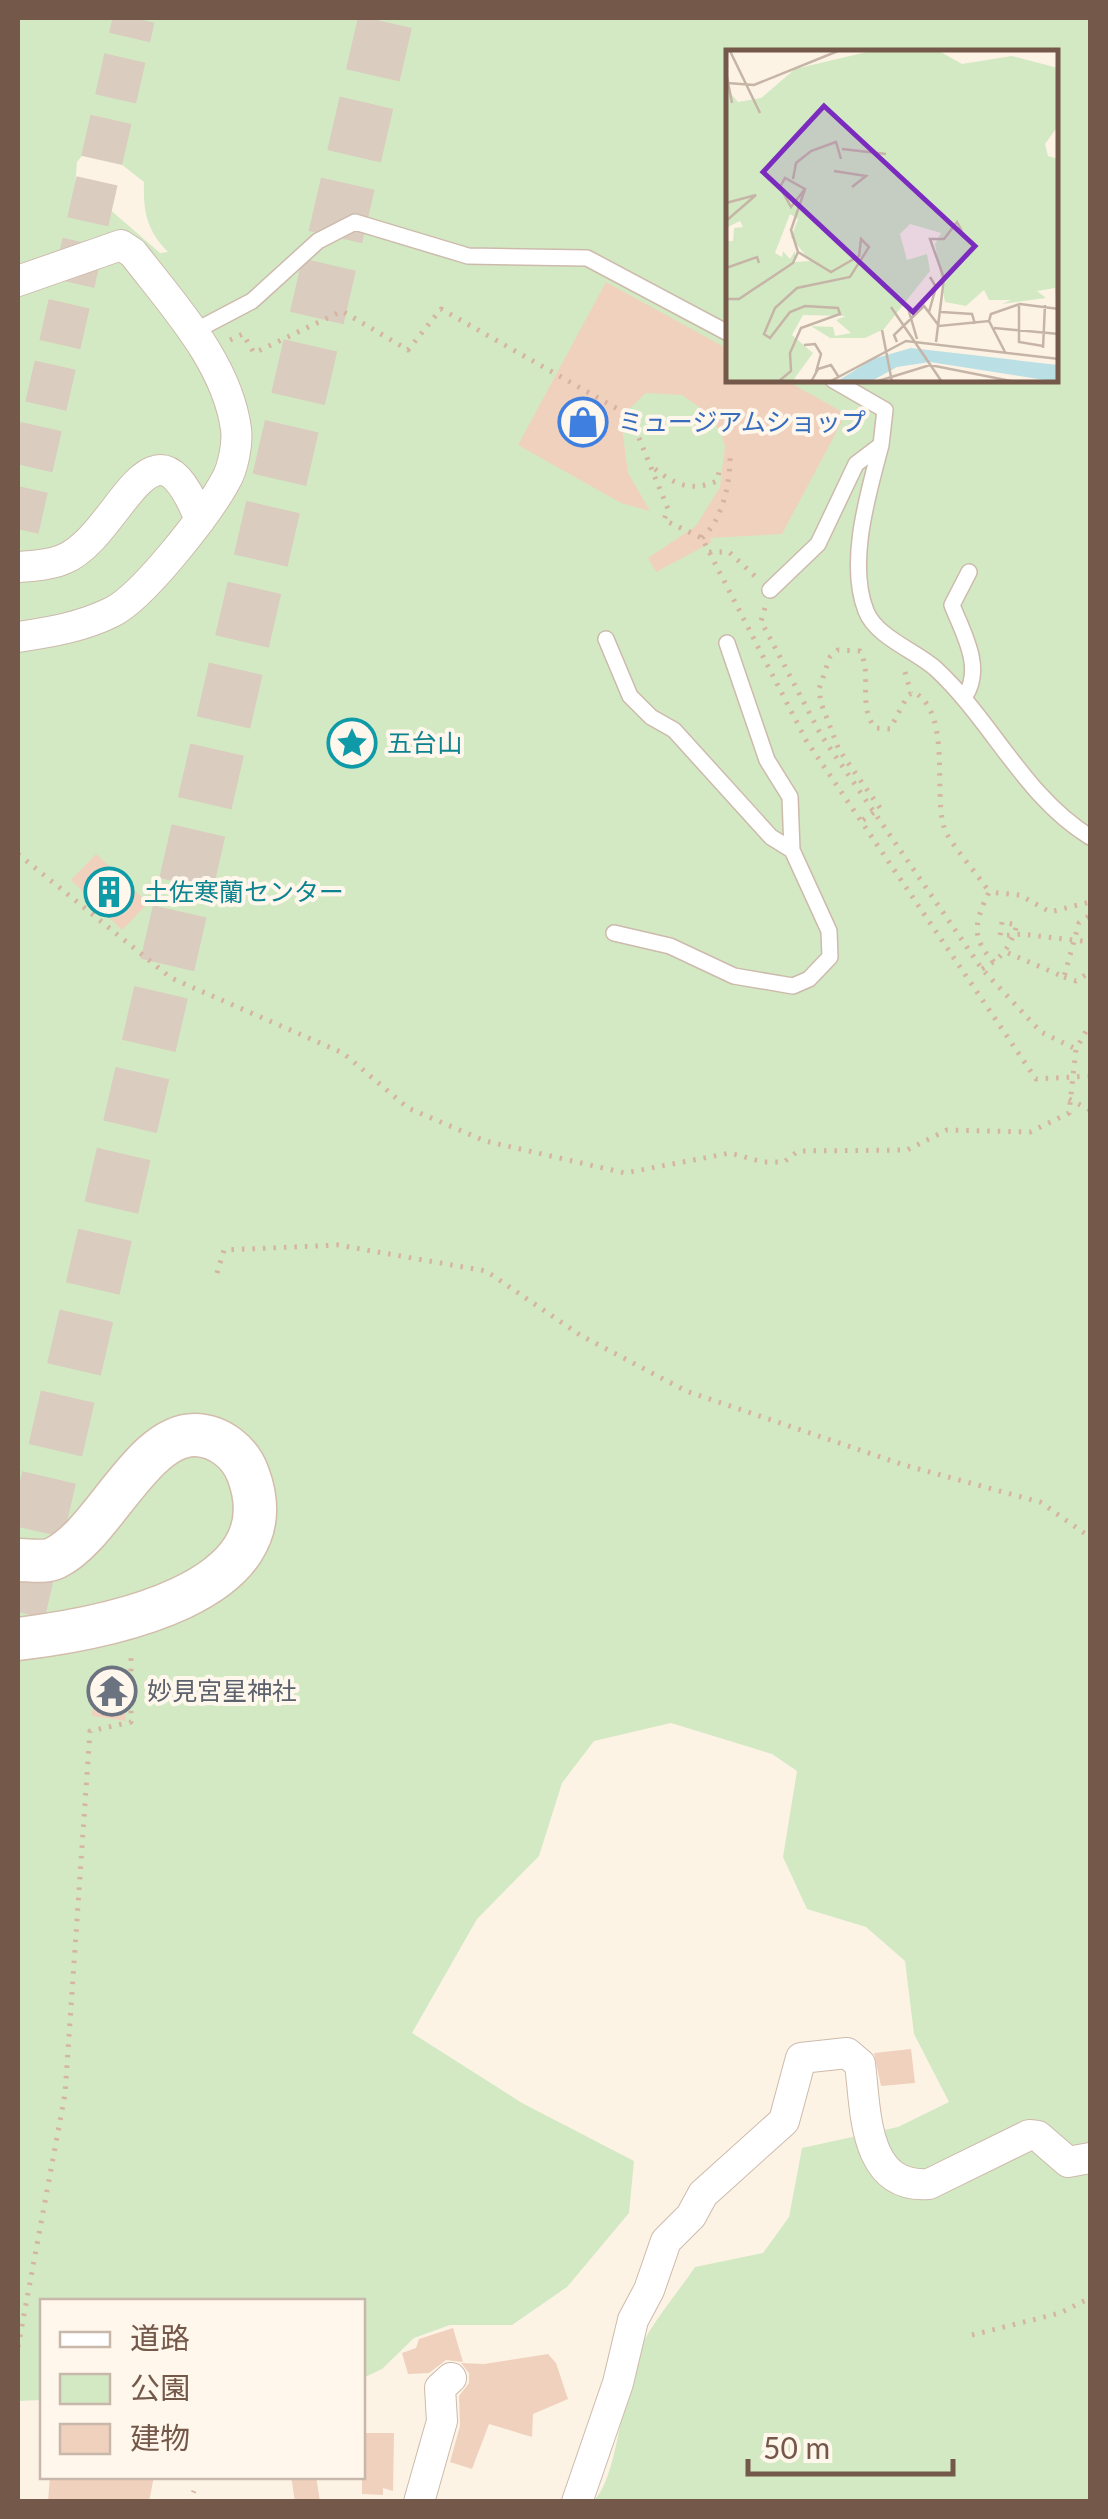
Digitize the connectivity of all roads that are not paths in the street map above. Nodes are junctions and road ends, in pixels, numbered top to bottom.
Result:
1 (18, 281) edge
2 (726, 332) edge
3 (200, 343) junction
4 (836, 382) edge
5 (880, 446) junction
6 (200, 520) junction
7 (18, 567) edge
8 (969, 572) dead end
9 (770, 590) road end
10 (18, 637) edge
11 (606, 639) dead end
12 (727, 643) dead end
13 (965, 696) junction
14 (1090, 836) edge
15 (792, 850) junction
16 (614, 932) dead end
17 (18, 1560) edge
18 (18, 1639) edge
19 (1090, 2158) edge
20 (451, 2378) dead end
21 (419, 2502) edge
22 (577, 2502) edge

1 - 3 street
2 - 3 lane
3 - 6 street
4 - 5 lane
5 - 9 lane
5 - 13 lane
6 - 7 street
6 - 10 street
8 - 13 lane
11 - 15 lane
12 - 15 lane
13 - 14 lane
15 - 16 lane
17 - 18 main road
19 - 22 street
20 - 21 street

